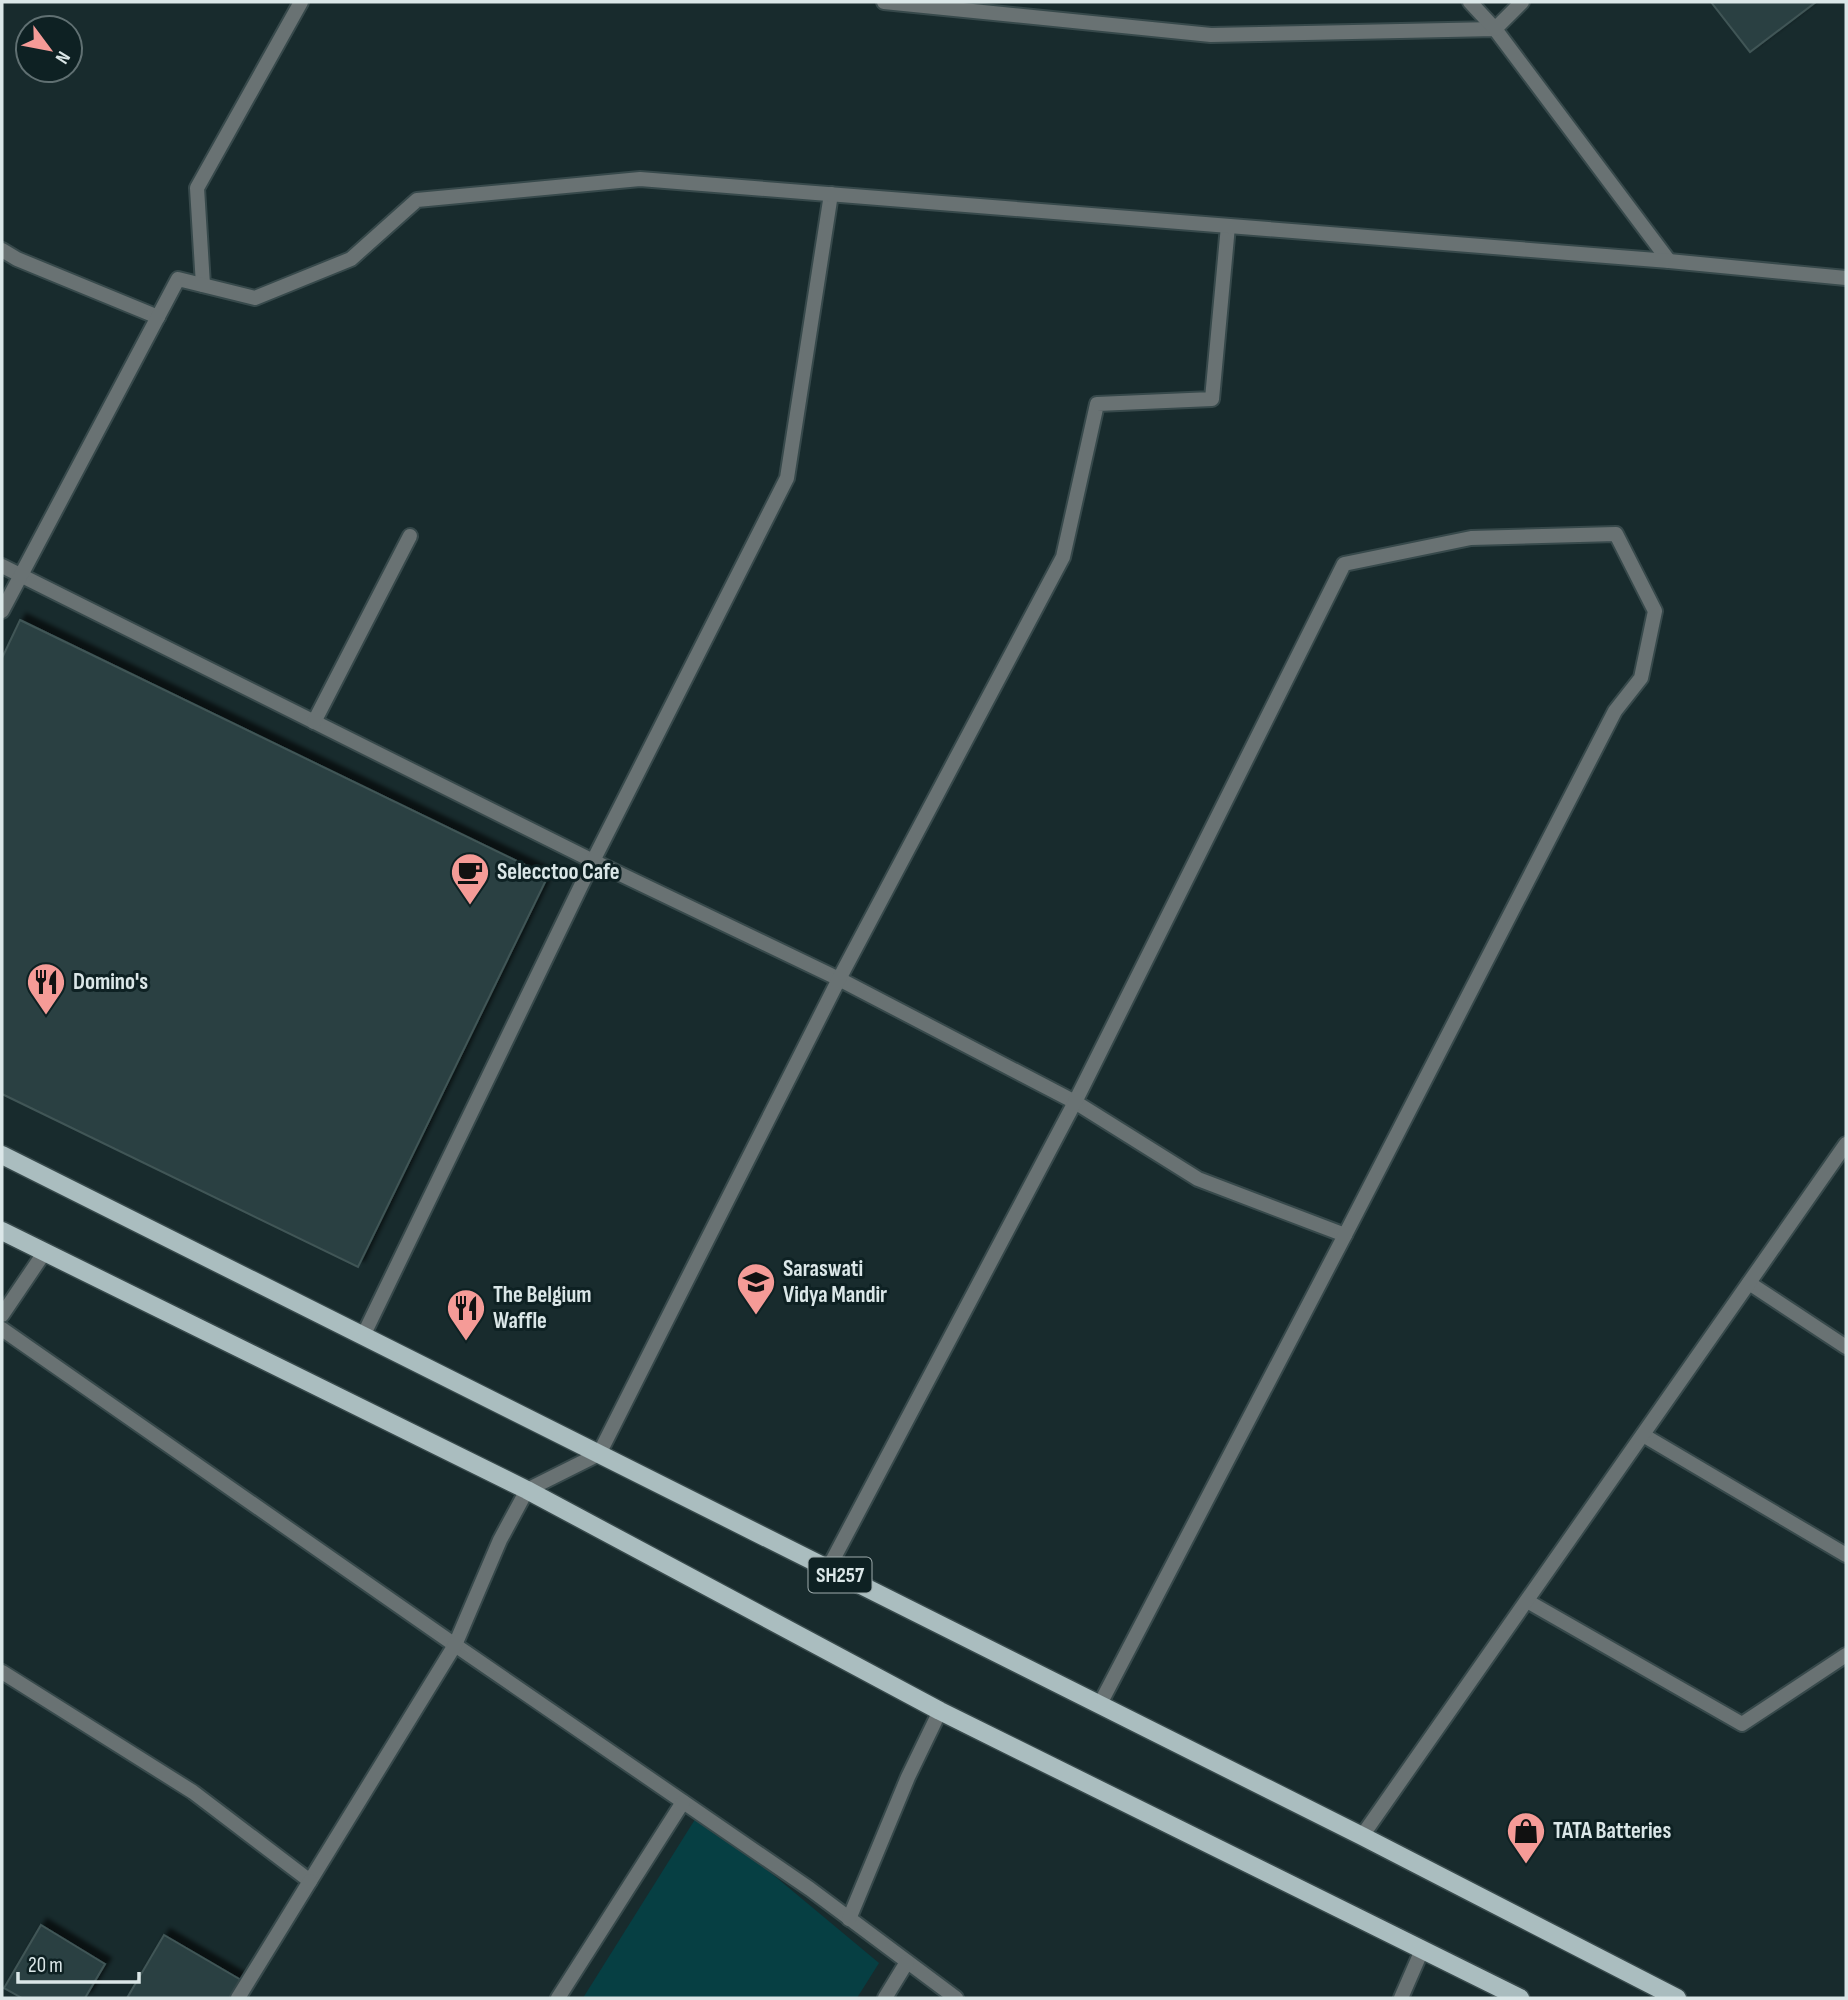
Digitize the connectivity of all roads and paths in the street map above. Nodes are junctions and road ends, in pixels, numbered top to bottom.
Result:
1 (301, 2) edge
2 (884, 2) edge
3 (1470, 2) edge
4 (1522, 2) edge
5 (1495, 29) junction
6 (831, 194) junction
7 (1228, 226) junction
8 (2, 250) edge
9 (1669, 261) junction
10 (1846, 278) edge
11 (203, 285) junction
12 (158, 317) junction
13 (411, 536) dead end
14 (2, 566) edge
15 (20, 575) junction
16 (2, 611) edge
17 (314, 722) junction
18 (593, 861) junction
19 (839, 979) junction
20 (1075, 1102) junction
21 (1846, 1144) edge
22 (2, 1155) edge
23 (2, 1231) edge
24 (1345, 1235) junction
25 (44, 1253) junction
26 (1749, 1283) junction
27 (2, 1315) edge
28 (2, 1329) edge
29 (363, 1336) junction
30 (1846, 1347) edge
31 (1643, 1434) junction
32 (599, 1454) junction
33 (527, 1490) junction
34 (1846, 1555) edge
35 (828, 1569) junction
36 (1527, 1601) junction
37 (455, 1645) junction
38 (1846, 1656) edge
39 (2, 1672) edge
40 (1100, 1704) junction
41 (940, 1711) junction
42 (683, 1802) junction
43 (1362, 1836) junction
44 (310, 1881) junction
45 (849, 1919) junction
46 (1422, 1950) junction
47 (907, 1962) junction
48 (238, 1998) edge
49 (558, 1998) edge
50 (885, 1998) edge
51 (956, 1998) edge
52 (1401, 1998) edge
53 (1520, 1998) edge
54 (1677, 1998) edge

1 - 11 street
2 - 5 street
3 - 5 street
4 - 5 street
5 - 9 street
6 - 7 street
6 - 11 street
6 - 18 street
7 - 9 street
7 - 19 street
8 - 12 street
9 - 10 street
11 - 12 street
12 - 15 street
13 - 17 street
14 - 15 street
15 - 16 street
15 - 17 street
17 - 18 street
18 - 19 street
18 - 29 street
19 - 20 street
19 - 32 street
20 - 24 street
20 - 24 street
20 - 35 street
21 - 26 street
22 - 29 main road, SH257
23 - 25 main road
24 - 40 street
25 - 27 street
25 - 33 main road
26 - 30 street
26 - 31 street
28 - 37 street
29 - 32 main road, SH257
31 - 34 street
31 - 36 street
32 - 33 street
32 - 35 main road, SH257
33 - 37 street
33 - 41 main road
35 - 40 main road, SH257
36 - 38 street
36 - 43 street
37 - 42 street
37 - 44 street
39 - 44 street
40 - 43 main road, SH257
41 - 45 street
41 - 46 main road
42 - 45 street
42 - 49 street
43 - 54 main road, SH257
44 - 48 street
45 - 47 street
46 - 52 street
46 - 53 main road
47 - 50 street
47 - 51 street

